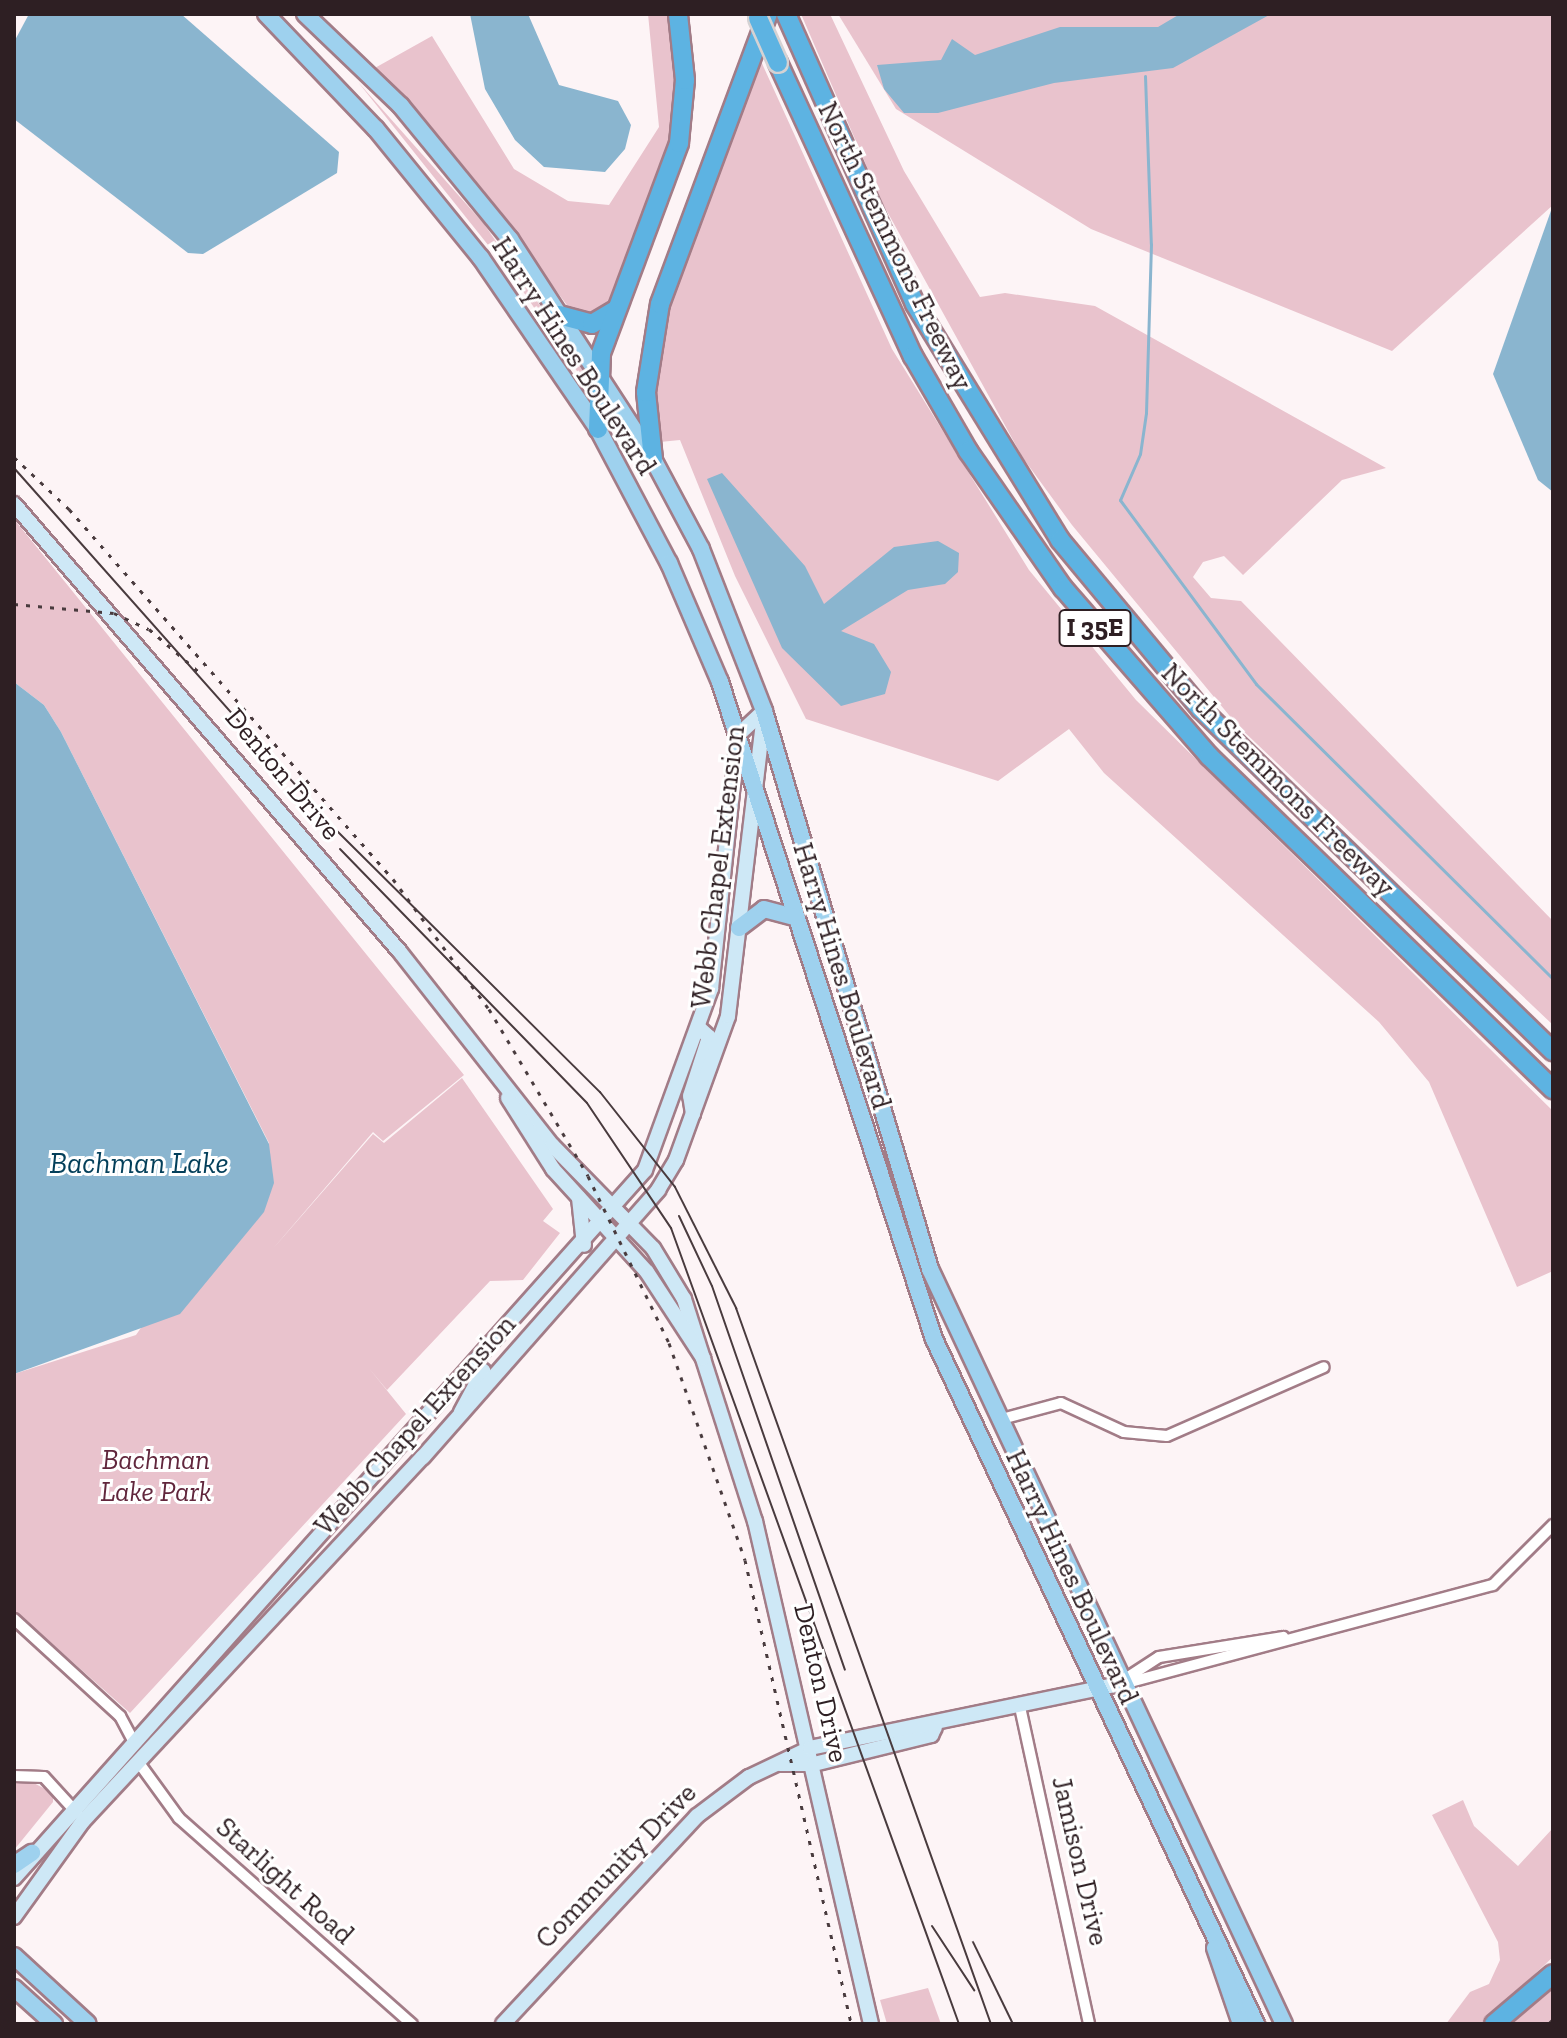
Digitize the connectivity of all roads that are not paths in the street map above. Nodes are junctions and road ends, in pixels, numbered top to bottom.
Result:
1 (266, 14) edge
2 (305, 14) edge
3 (678, 14) edge
4 (761, 15) edge
5 (789, 21) edge
6 (352, 58) junction
7 (330, 79) junction
8 (617, 308) junction
9 (559, 315) junction
10 (597, 371) junction
11 (598, 429) junction
12 (653, 459) junction
13 (14, 504) edge
14 (764, 711) junction
15 (738, 735) junction
16 (754, 786) junction
17 (797, 918) junction
18 (739, 928) junction
19 (849, 994) junction
20 (824, 1002) junction
21 (699, 1028) junction
22 (1553, 1051) edge
23 (503, 1086) junction
24 (1553, 1089) edge
25 (693, 1114) junction
26 (906, 1194) junction
27 (579, 1198) junction
28 (884, 1200) junction
29 (614, 1209) junction
30 (603, 1223) junction
31 (631, 1225) junction
32 (617, 1238) junction
33 (584, 1245) junction
34 (494, 1346) junction
35 (703, 1358) junction
36 (1324, 1367) dead end
37 (459, 1416) junction
38 (998, 1420) junction
39 (973, 1426) junction
40 (406, 1442) junction
41 (423, 1457) junction
42 (1553, 1525) edge
43 (272, 1587) junction
44 (288, 1602) junction
45 (14, 1619) edge
46 (1289, 1637) junction
47 (1120, 1684) junction
48 (1096, 1691) junction
49 (1020, 1707) junction
50 (935, 1727) junction
51 (132, 1739) junction
52 (810, 1748) junction
53 (139, 1763) junction
54 (780, 1764) junction
55 (814, 1764) junction
56 (14, 1776) edge
57 (71, 1806) junction
58 (83, 1821) junction
59 (32, 1853) junction
60 (14, 1865) edge
61 (14, 1878) edge
62 (14, 1917) edge
63 (1215, 1938) junction
64 (1248, 1950) junction
65 (14, 1956) edge
66 (1225, 1960) junction
67 (1553, 1974) edge
68 (14, 1988) edge
69 (54, 2024) edge
70 (88, 2024) edge
71 (412, 2024) edge
72 (503, 2024) edge
73 (871, 2024) edge
74 (1089, 2024) edge
75 (1241, 2024) edge
76 (1256, 2024) edge
77 (1284, 2024) edge
78 (1494, 2024) edge

1 - 7 main road, Harry Hines Boulevard
2 - 6 main road, Harry Hines Boulevard
3 - 8 highway
4 - 12 highway
4 - 24 highway, North Stemmons Freeway / I 35E, bridge
5 - 22 highway, North Stemmons Freeway / I 35E
6 - 7 main road
6 - 9 main road, Harry Hines Boulevard
7 - 11 main road, Harry Hines Boulevard
8 - 9 highway
8 - 10 highway
9 - 10 main road, Harry Hines Boulevard
10 - 11 highway
10 - 12 main road, Harry Hines Boulevard
11 - 15 main road, Harry Hines Boulevard
12 - 14 main road, Harry Hines Boulevard
13 - 23 main road, Denton Drive
14 - 15 main road, Webb Chapel Extension
14 - 16 main road, Webb Chapel Extension
14 - 19 main road, Harry Hines Boulevard
15 - 16 main road, Harry Hines Boulevard
15 - 21 main road, Webb Chapel Extension
16 - 17 main road, Harry Hines Boulevard
16 - 18 main road, Webb Chapel Extension
17 - 18 main road
17 - 20 main road, Harry Hines Boulevard
18 - 25 main road, Webb Chapel Extension
19 - 20 main road
19 - 26 main road, Harry Hines Boulevard
20 - 28 main road, Harry Hines Boulevard
21 - 25 main road
21 - 29 main road, Webb Chapel Extension
23 - 27 main road, Denton Drive
23 - 29 main road, Denton Drive
25 - 31 main road, Webb Chapel Extension
26 - 28 main road
26 - 38 main road, Harry Hines Boulevard
27 - 30 main road, Denton Drive
27 - 33 main road
28 - 39 main road, Harry Hines Boulevard
29 - 30 main road, Webb Chapel Extension
29 - 31 main road, Denton Drive
30 - 32 main road, Denton Drive
30 - 33 main road, Webb Chapel Extension
31 - 32 main road, Webb Chapel Extension
31 - 35 main road, Denton Drive
32 - 35 main road, Denton Drive
32 - 37 main road, Webb Chapel Extension
33 - 34 main road, Webb Chapel Extension
34 - 37 main road
34 - 40 main road, Webb Chapel Extension
35 - 52 main road, Denton Drive
36 - 38 street
37 - 41 main road, Webb Chapel Extension
38 - 39 main road
38 - 47 main road, Harry Hines Boulevard
39 - 48 main road, Harry Hines Boulevard
40 - 41 main road
40 - 43 main road, Webb Chapel Extension
41 - 44 main road, Webb Chapel Extension
42 - 46 street, Community Drive
43 - 44 main road
43 - 51 main road, Webb Chapel Extension
44 - 53 main road, Webb Chapel Extension
45 - 51 street
46 - 47 street, Community Drive
46 - 47 street, Community Drive
47 - 48 main road, Community Drive
47 - 64 main road, Harry Hines Boulevard
48 - 49 main road, Community Drive
48 - 63 main road, Harry Hines Boulevard
49 - 50 main road, Community Drive
49 - 74 street, Jamison Drive
50 - 52 main road, Community Drive
50 - 55 main road, Community Drive
51 - 53 main road
51 - 57 main road, Webb Chapel Extension
52 - 54 main road, Community Drive
52 - 55 main road, Denton Drive
53 - 58 main road, Webb Chapel Extension
53 - 71 street, Starlight Road
54 - 55 main road, Community Drive
54 - 72 main road, Community Drive
55 - 73 main road, Denton Drive
56 - 57 street
57 - 58 street
57 - 59 main road, Webb Chapel Extension
58 - 62 main road, Webb Chapel Extension
59 - 60 main road
59 - 61 main road, Webb Chapel Extension
63 - 66 main road, Harry Hines Boulevard
63 - 75 main road
64 - 66 main road
64 - 77 main road, Harry Hines Boulevard
65 - 70 main road
66 - 76 main road, Harry Hines Boulevard
67 - 78 highway
68 - 69 main road

